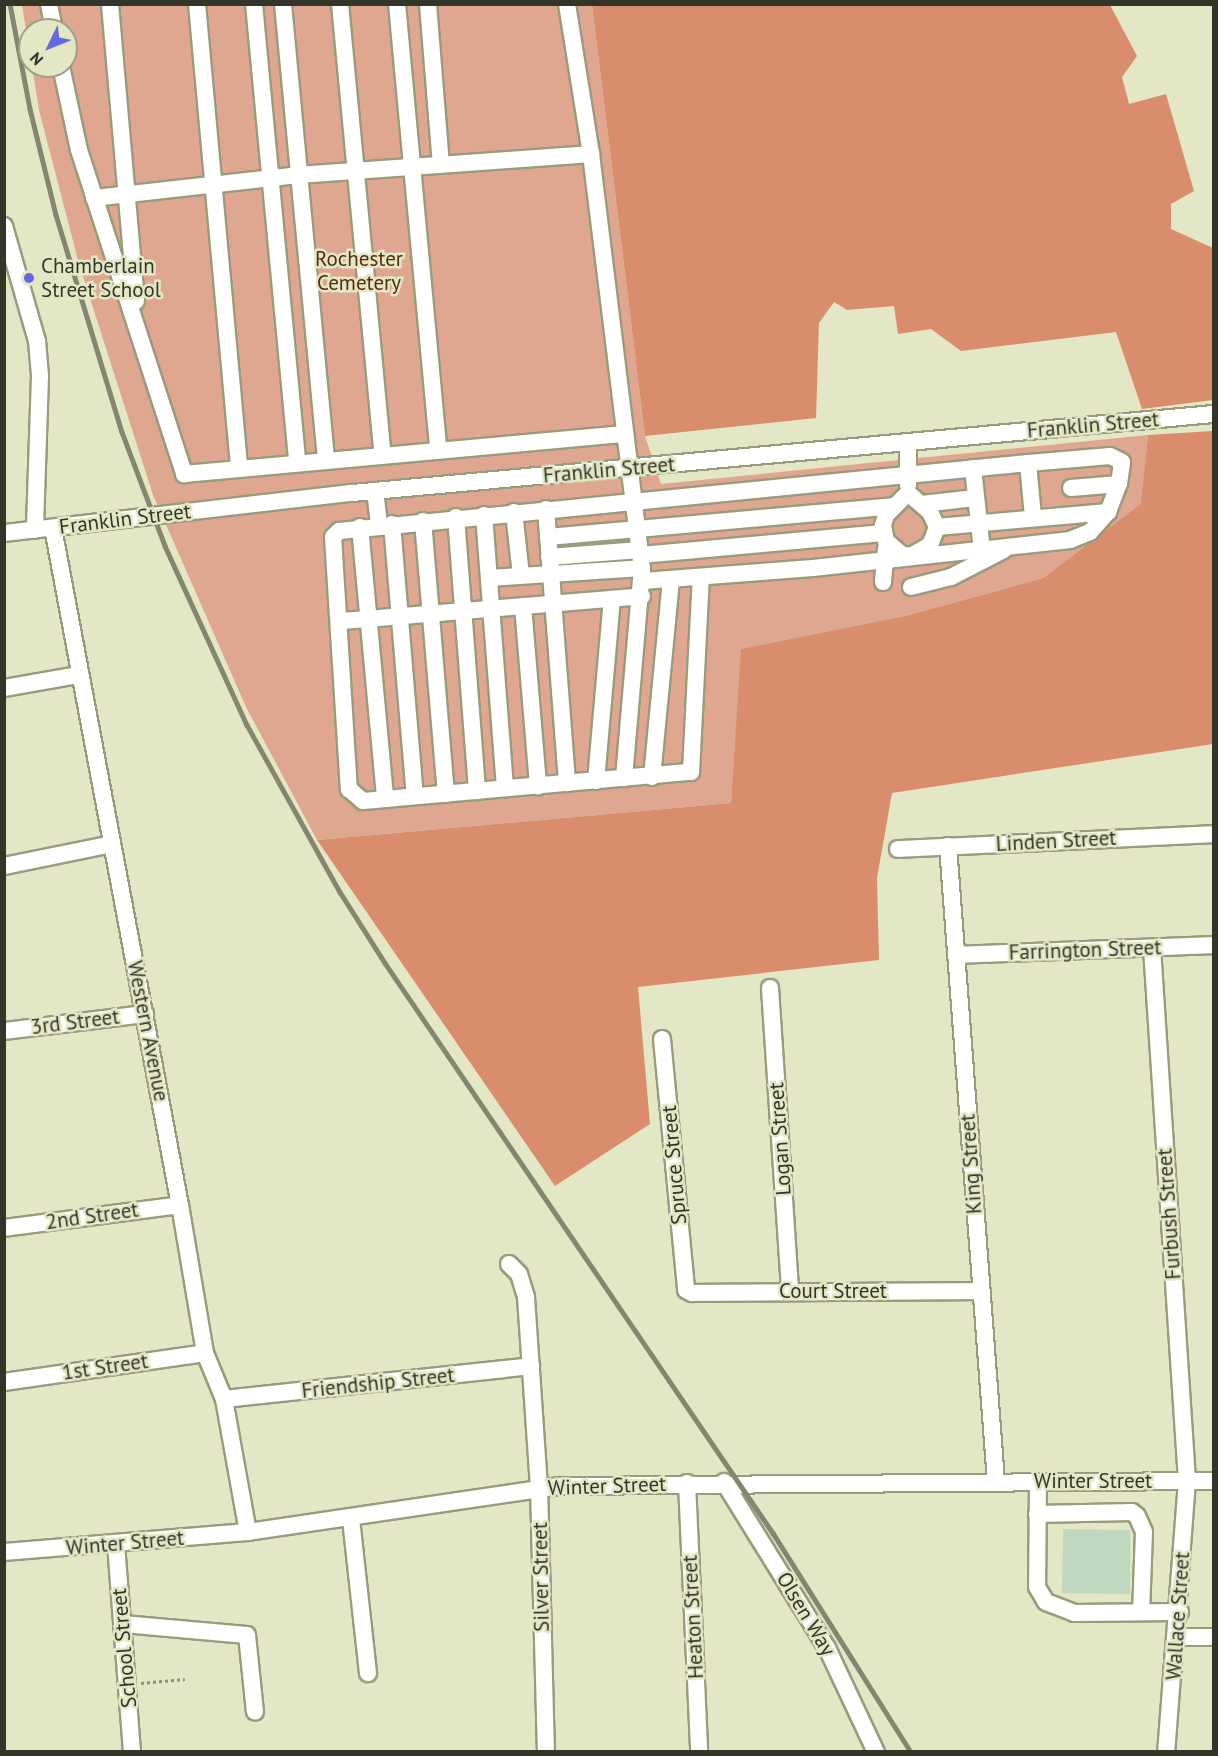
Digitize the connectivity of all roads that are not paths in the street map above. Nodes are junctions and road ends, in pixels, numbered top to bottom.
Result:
1 (110, 4) edge
2 (197, 4) edge
3 (254, 4) edge
4 (283, 4) edge
5 (340, 4) edge
6 (397, 4) edge
7 (428, 4) edge
8 (567, 4) edge
9 (64, 78) edge
10 (591, 154) junction
11 (441, 164) junction
12 (412, 166) junction
13 (356, 171) junction
14 (299, 175) junction
15 (271, 178) junction
16 (214, 184) junction
17 (127, 192) junction
18 (94, 198) junction
19 (4, 226) edge
20 (139, 332) junction
21 (1214, 414) edge
22 (625, 434) junction
23 (908, 444) junction
24 (438, 450) junction
25 (383, 455) junction
26 (326, 461) junction
27 (297, 463) junction
28 (1028, 463) junction
29 (630, 468) junction
30 (973, 468) junction
31 (239, 469) junction
32 (909, 474) junction
33 (1119, 484) junction
34 (1071, 488) dead end
35 (375, 491) junction
36 (908, 493) junction
37 (975, 498) junction
38 (635, 500) junction
39 (922, 504) junction
40 (893, 506) junction
41 (546, 509) junction
42 (514, 512) junction
43 (1108, 512) junction
44 (484, 515) junction
45 (1033, 517) junction
46 (456, 518) junction
47 (423, 521) junction
48 (977, 522) junction
49 (386, 524) junction
50 (360, 527) junction
51 (937, 527) junction
52 (53, 528) junction
53 (35, 530) junction
54 (638, 530) junction
55 (4, 533) edge
56 (548, 537) junction
57 (884, 537) junction
58 (982, 555) junction
59 (911, 556) junction
60 (887, 559) junction
61 (550, 565) junction
62 (642, 570) junction
63 (521, 575) junction
64 (701, 577) junction
65 (489, 578) junction
66 (671, 579) junction
67 (883, 582) dead end
68 (910, 587) dead end
69 (612, 599) junction
70 (553, 604) junction
71 (523, 606) junction
72 (492, 609) junction
73 (463, 611) junction
74 (431, 614) junction
75 (399, 616) junction
76 (372, 618) junction
77 (340, 621) junction
78 (78, 675) junction
79 (4, 688) edge
80 (652, 777) junction
81 (624, 778) junction
82 (596, 781) junction
83 (567, 783) junction
84 (538, 786) junction
85 (505, 788) junction
86 (477, 791) junction
87 (446, 794) junction
88 (415, 796) junction
89 (386, 799) junction
90 (1214, 834) edge
91 (112, 844) junction
92 (948, 846) junction
93 (898, 849) dead end
94 (4, 866) edge
95 (1214, 945) edge
96 (1152, 948) junction
97 (956, 956) junction
98 (770, 988) dead end
99 (145, 1014) junction
100 (4, 1031) edge
101 (662, 1039) dead end
102 (180, 1205) junction
103 (4, 1228) edge
104 (509, 1264) dead end
105 (686, 1290) joint
106 (790, 1291) junction
107 (981, 1291) junction
108 (205, 1353) junction
109 (531, 1366) junction
110 (4, 1382) edge
111 (224, 1399) junction
112 (1187, 1481) junction
113 (1214, 1481) edge
114 (724, 1482) junction
115 (996, 1482) junction
116 (1038, 1482) junction
117 (687, 1483) junction
118 (539, 1487) junction
119 (1038, 1514) junction
120 (351, 1519) junction
121 (248, 1532) junction
122 (116, 1544) junction
123 (4, 1552) edge
124 (1142, 1612) junction
125 (1180, 1612) junction
126 (123, 1624) junction
127 (1178, 1637) junction
128 (1214, 1637) edge
129 (368, 1673) dead end
130 (255, 1712) dead end
131 (132, 1752) edge
132 (546, 1752) edge
133 (699, 1752) edge
134 (876, 1752) edge
135 (1167, 1752) edge

1 - 17 street
2 - 16 street
3 - 15 street
4 - 14 street
5 - 13 street
6 - 12 street
7 - 11 street
8 - 10 street
9 - 18 street
10 - 11 street
10 - 22 street
11 - 12 street
12 - 13 street
12 - 24 street
13 - 14 street
13 - 25 street
14 - 15 street
14 - 26 street
15 - 16 street
15 - 27 street
16 - 17 street
16 - 31 street
17 - 18 street
17 - 20 street
18 - 20 street
19 - 53 street
20 - 31 street
21 - 23 street, Franklin Street
22 - 24 street
22 - 29 street
23 - 29 street, Franklin Street
23 - 32 street
24 - 25 street
25 - 26 street
26 - 27 street
27 - 31 street
28 - 30 street
28 - 33 street
28 - 45 street
29 - 35 street, Franklin Street
29 - 38 street
30 - 32 street
30 - 37 street
32 - 36 street
32 - 38 street
33 - 34 street
33 - 43 street
35 - 49 street
35 - 52 street, Franklin Street
36 - 39 street
36 - 40 street
37 - 39 street
37 - 48 street
38 - 41 street
38 - 54 street
39 - 51 street
40 - 54 street
40 - 57 street
41 - 42 street
41 - 56 street
42 - 44 street
42 - 63 street
43 - 45 street
43 - 58 street
44 - 46 street
44 - 65 street
45 - 48 street
46 - 47 street
46 - 73 street
47 - 49 street
47 - 74 street
48 - 51 street
48 - 58 street
49 - 50 street
49 - 75 street
50 - 76 street
50 - 77 street
51 - 59 street
52 - 53 street, Franklin Street
52 - 78 street, Western Avenue
53 - 55 street, Franklin Street
54 - 56 street
54 - 62 street
56 - 61 street
57 - 59 street
57 - 60 street
57 - 62 street
58 - 59 street
58 - 68 street
59 - 60 street
60 - 64 street
60 - 67 street
61 - 62 street
61 - 63 street
61 - 70 street
62 - 66 street
62 - 69 street
62 - 81 street
63 - 65 street
64 - 66 street
64 - 80 street
65 - 72 street
66 - 80 street
69 - 70 street
69 - 82 street
70 - 71 street
70 - 83 street
71 - 72 street
71 - 84 street
72 - 73 street
72 - 85 street
73 - 74 street
73 - 86 street
74 - 75 street
74 - 87 street
75 - 76 street
75 - 88 street
76 - 77 street
76 - 89 street
77 - 89 street
78 - 79 street
78 - 91 street, Western Avenue
80 - 81 street
81 - 82 street
82 - 83 street
83 - 84 street
84 - 85 street
85 - 86 street
86 - 87 street
87 - 88 street
88 - 89 street
90 - 92 street, Linden Street
91 - 94 street
91 - 99 street, Western Avenue
92 - 93 street, Linden Street
92 - 97 street, King Street
95 - 96 street, Farrington Street
96 - 97 street, Farrington Street
96 - 112 street, Furbush Street
97 - 107 street, King Street
98 - 106 street, Logan Street
99 - 100 street, 3rd Street
99 - 102 street, Western Avenue
101 - 105 street, Spruce Street
102 - 103 street, 2nd Street
102 - 108 street, Western Avenue
104 - 109 street, Silver Street
105 - 106 street, Court Street
106 - 107 street, Court Street
107 - 115 street, King Street
108 - 110 street, 1st Street
108 - 111 street, Western Avenue
109 - 111 street, Friendship Street
109 - 118 street, Silver Street
111 - 121 street, Western Avenue
112 - 113 street, Winter Street
112 - 116 street, Winter Street
112 - 125 street, Wallace Street
114 - 115 street, Winter Street
114 - 117 street, Winter Street
114 - 134 street, Olsen Way
115 - 116 street, Winter Street
116 - 119 street
117 - 118 street, Winter Street
117 - 133 street, Heaton Street
118 - 120 street, Winter Street
118 - 132 street, Silver Street
119 - 124 street
119 - 124 street
120 - 121 street, Winter Street
120 - 129 street
121 - 122 street, Winter Street
122 - 123 street, Winter Street
122 - 126 street, School Street
124 - 125 street
125 - 127 street, Wallace Street
126 - 130 street
126 - 131 street, School Street
127 - 128 street
127 - 135 street, Wallace Street

